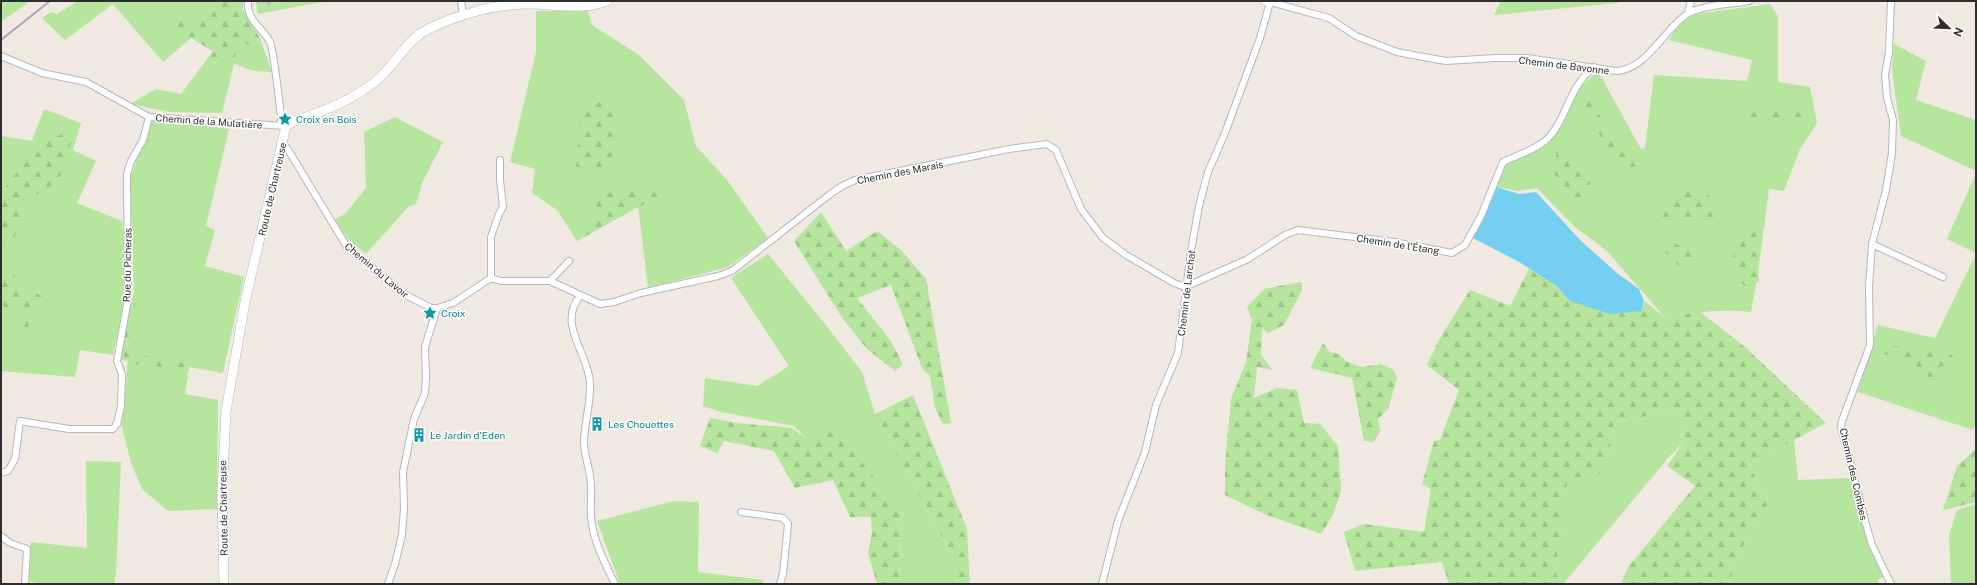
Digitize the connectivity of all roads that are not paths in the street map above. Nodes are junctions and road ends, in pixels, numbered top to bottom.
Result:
1 (248, 1) edge
2 (461, 1) edge
3 (607, 1) edge
4 (1269, 1) edge
5 (1691, 1) edge
6 (1749, 1) edge
7 (1891, 1) edge
8 (1688, 14) junction
9 (463, 16) junction
10 (1, 56) edge
11 (1594, 67) junction
12 (149, 117) junction
13 (284, 126) junction
14 (282, 145) junction
15 (500, 160) dead end
16 (1872, 244) junction
17 (568, 261) dead end
18 (1943, 277) dead end
19 (491, 278) junction
20 (550, 281) junction
21 (1185, 287) junction
22 (580, 296) junction
23 (437, 308) junction
24 (1, 473) edge
25 (741, 512) dead end
26 (1, 536) edge
27 (25, 584) edge
28 (224, 584) edge
29 (388, 584) edge
30 (615, 584) edge
31 (780, 584) edge
32 (1102, 584) edge
33 (1891, 584) edge

1 - 13 street
2 - 9 street
3 - 9 main road
4 - 11 street, Chemin de Bavonne
4 - 21 street, Chemin de Larchat
5 - 8 street
6 - 8 street, Chemin de Bavonne
7 - 16 street, Chemin des Combes
8 - 11 street, Chemin de Bavonne
9 - 13 main road
10 - 12 street, Chemin de la Mulatière
11 - 21 street, Chemin de l'Étang
12 - 13 street, Chemin de la Mulatière
12 - 24 street, Rue du Picheras
13 - 14 main road, Route de Chartreuse
14 - 23 street, Chemin du Lavoir
14 - 28 main road, Route de Chartreuse
15 - 19 street
16 - 18 street
16 - 33 street, Chemin des Combes
17 - 20 street
19 - 20 street
19 - 23 street
20 - 22 street
21 - 22 street, Chemin des Marais
21 - 32 street, Chemin de Larchat
22 - 30 street
23 - 29 street
25 - 31 street
26 - 27 street

